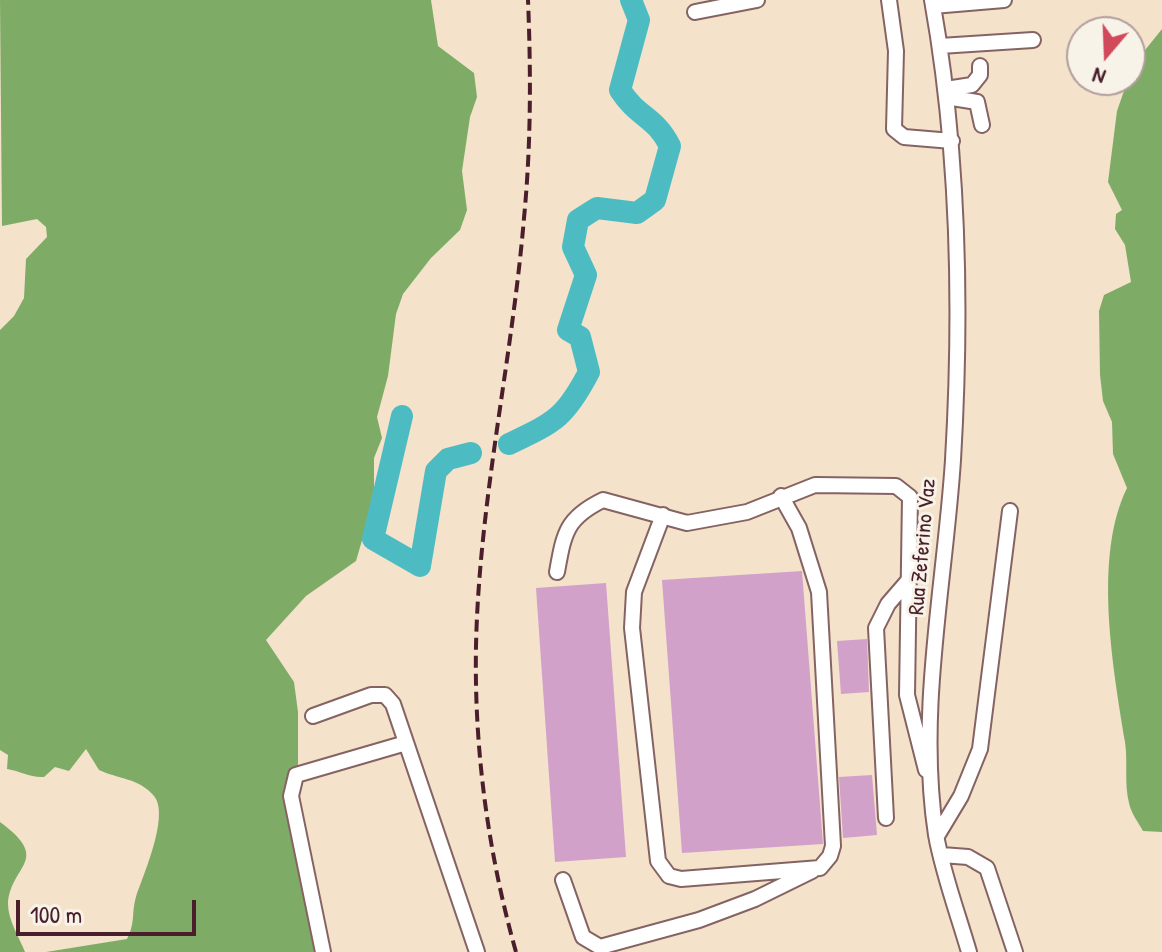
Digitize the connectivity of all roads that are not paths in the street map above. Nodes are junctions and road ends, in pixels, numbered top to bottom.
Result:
1 (757, 0) edge
2 (889, 0) edge
3 (1004, 0) edge
4 (933, 3) edge
5 (695, 12) dead end
6 (1033, 40) dead end
7 (940, 46) junction
8 (980, 66) dead end
9 (946, 93) junction
10 (982, 125) dead end
11 (952, 141) junction
12 (781, 496) junction
13 (1010, 511) dead end
14 (663, 515) junction
15 (557, 572) dead end
16 (907, 582) junction
17 (313, 716) dead end
18 (406, 743) junction
19 (932, 788) junction
20 (886, 818) dead end
21 (937, 836) junction
22 (942, 855) junction
23 (820, 868) junction
24 (563, 880) dead end
25 (323, 952) edge
26 (477, 952) edge
27 (969, 952) edge
28 (1015, 952) edge

1 - 5 street
2 - 11 street
3 - 4 street
4 - 7 street, Rua Zeferino Vaz
6 - 7 street
7 - 9 street, Rua Zeferino Vaz
8 - 9 street
9 - 10 street
9 - 11 street, Rua Zeferino Vaz
11 - 19 street, Rua Zeferino Vaz
12 - 14 street
12 - 16 street
12 - 23 street
13 - 21 street
14 - 15 street
14 - 23 street
16 - 19 street
16 - 20 street
17 - 18 street
18 - 25 street
18 - 26 street
19 - 21 street, Rua Zeferino Vaz
21 - 22 street, Rua Zeferino Vaz
22 - 27 street, Rua Zeferino Vaz
22 - 28 street
23 - 24 street

